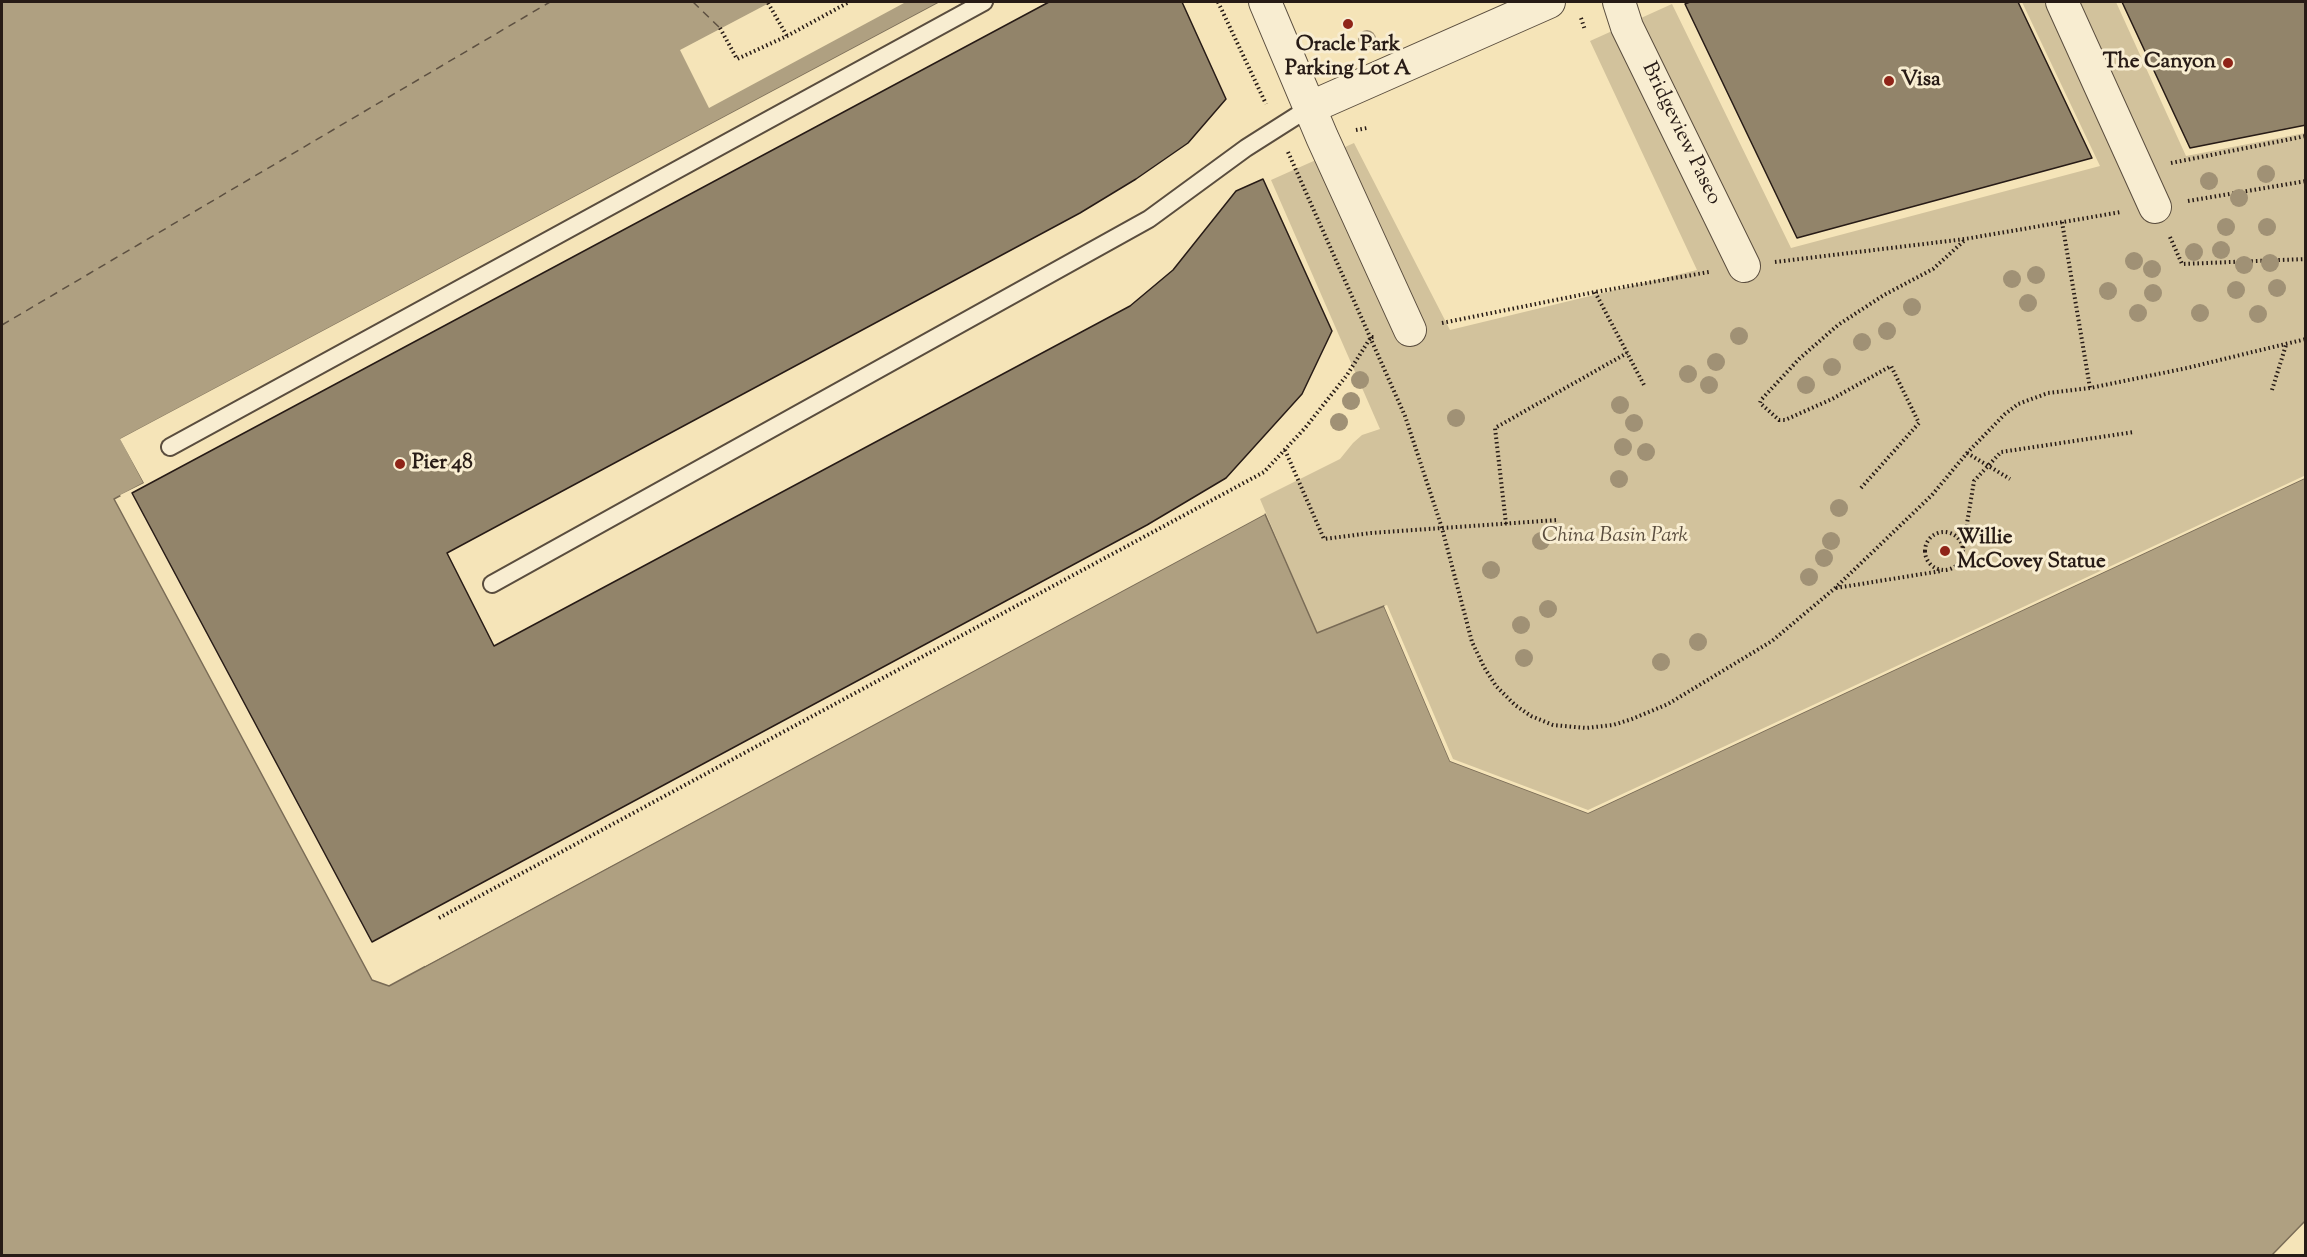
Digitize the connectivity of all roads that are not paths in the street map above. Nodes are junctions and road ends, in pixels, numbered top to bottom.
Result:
1 (984, 2) edge
2 (1265, 2) edge
3 (1549, 2) edge
4 (1619, 2) edge
5 (2062, 2) edge
6 (1309, 108) junction
7 (2156, 207) road end
8 (1744, 266) road end
9 (1410, 330) road end
10 (170, 447) dead end
11 (492, 584) dead end

1 - 10 lane
2 - 6 street
3 - 6 street
4 - 8 street, Bridgeview Paseo
5 - 7 street
6 - 9 street
6 - 11 lane

